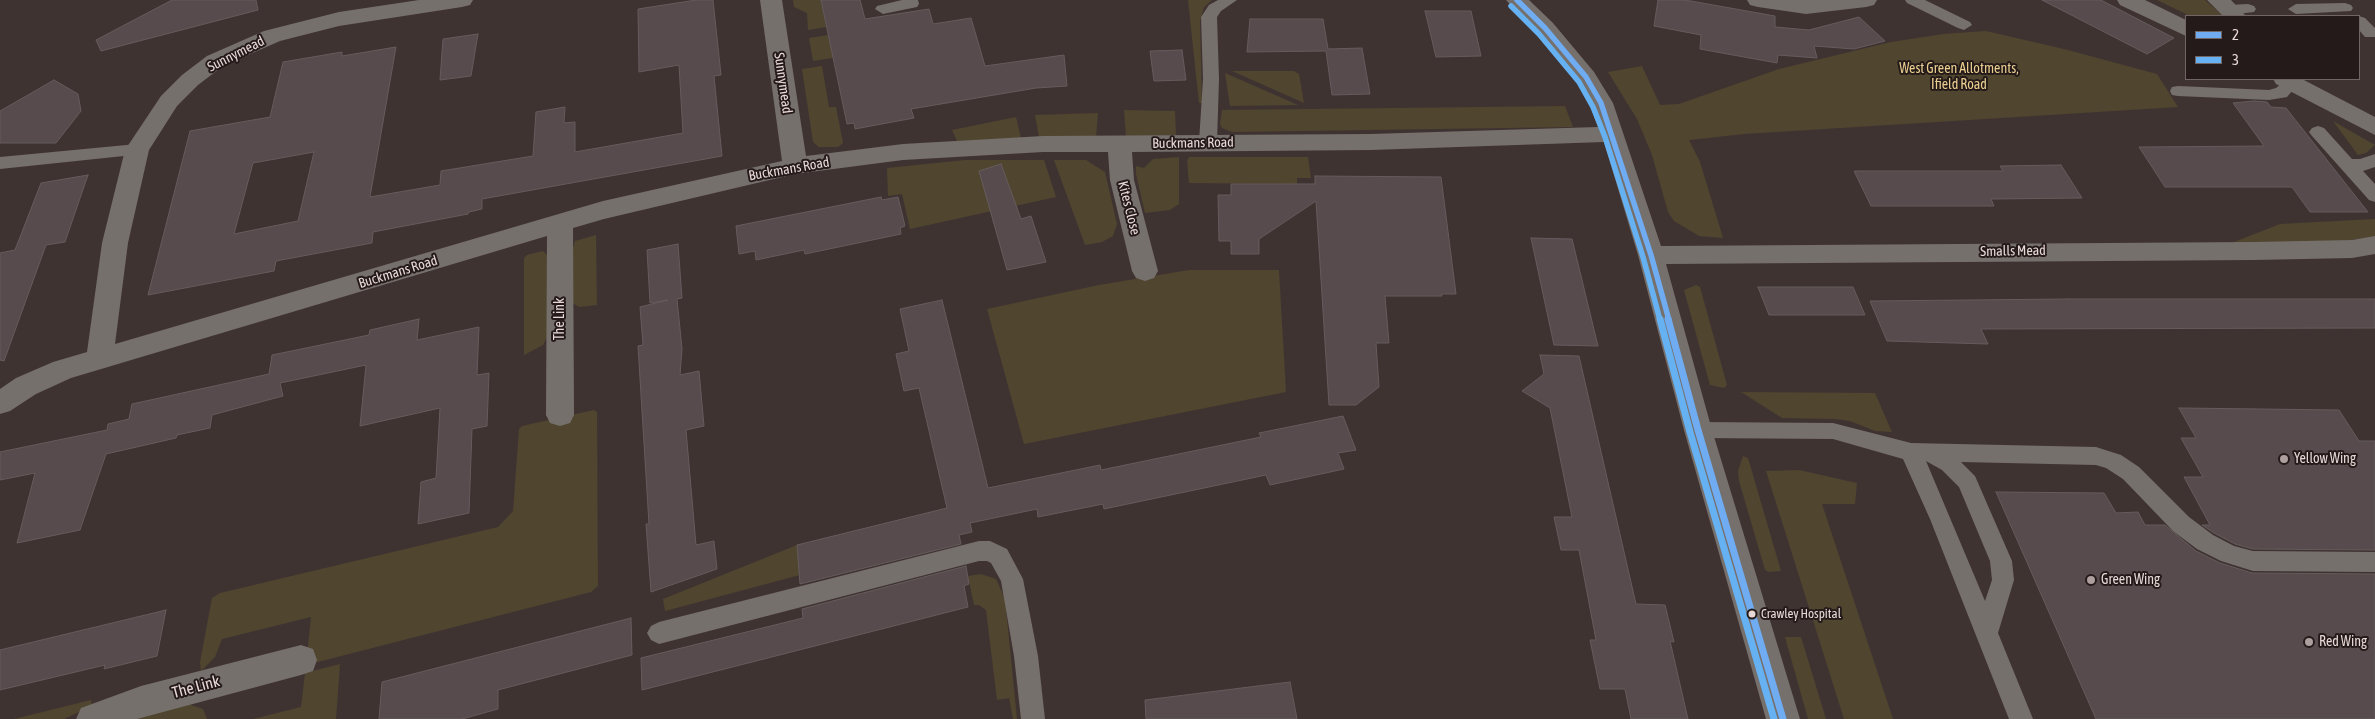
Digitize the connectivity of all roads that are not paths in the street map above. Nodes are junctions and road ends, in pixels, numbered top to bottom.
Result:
1 (462, 0) edge
2 (771, 0) edge
3 (910, 0) edge
4 (1229, 0) edge
5 (1517, 0) edge
6 (1758, 0) edge
7 (1866, 0) edge
8 (1913, 0) edge
9 (2128, 0) edge
10 (2346, 8) edge
11 (883, 9) dead end
12 (2296, 9) dead end
13 (2360, 22) edge
14 (1964, 25) dead end
15 (2185, 28) edge
16 (2372, 33) dead end
17 (2296, 84) edge
18 (2178, 91) dead end
19 (2375, 127) edge
20 (2318, 132) dead end
21 (1613, 134) junction
22 (1208, 142) junction
23 (1119, 144) junction
24 (137, 150) junction
25 (2375, 160) edge
26 (0, 163) edge
27 (2347, 165) junction
28 (795, 166) junction
29 (2375, 196) edge
30 (560, 223) junction
31 (2375, 245) edge
32 (1651, 255) junction
33 (1145, 271) dead end
34 (100, 358) junction
35 (0, 403) edge
36 (560, 415) dead end
37 (1698, 430) junction
38 (1919, 452) junction
39 (2375, 562) edge
40 (659, 633) dead end
41 (1987, 633) junction
42 (301, 660) dead end
43 (93, 719) edge
44 (1033, 719) edge
45 (1783, 719) edge
46 (2021, 719) edge

1 - 24 street, Sunnymead
2 - 28 street, Sunnymead
3 - 11 lane
4 - 22 lane
5 - 21 street
6 - 7 street
8 - 14 lane
9 - 15 street
10 - 12 lane
13 - 16 lane
17 - 18 lane
17 - 19 street
20 - 27 lane
21 - 22 street, Buckmans Road
21 - 32 street
22 - 23 street, Buckmans Road
23 - 28 street, Buckmans Road
23 - 33 street, Kites Close
24 - 26 lane
24 - 34 street, Sunnymead
25 - 27 lane
27 - 29 lane
28 - 30 street, Buckmans Road
30 - 34 street, Buckmans Road
30 - 36 street, The Link
31 - 32 street, Smalls Mead
32 - 37 street
34 - 35 street, Buckmans Road
37 - 38 lane
37 - 45 street
38 - 39 lane
38 - 41 lane
38 - 41 lane
40 - 44 lane
41 - 46 lane
42 - 43 street, The Link

